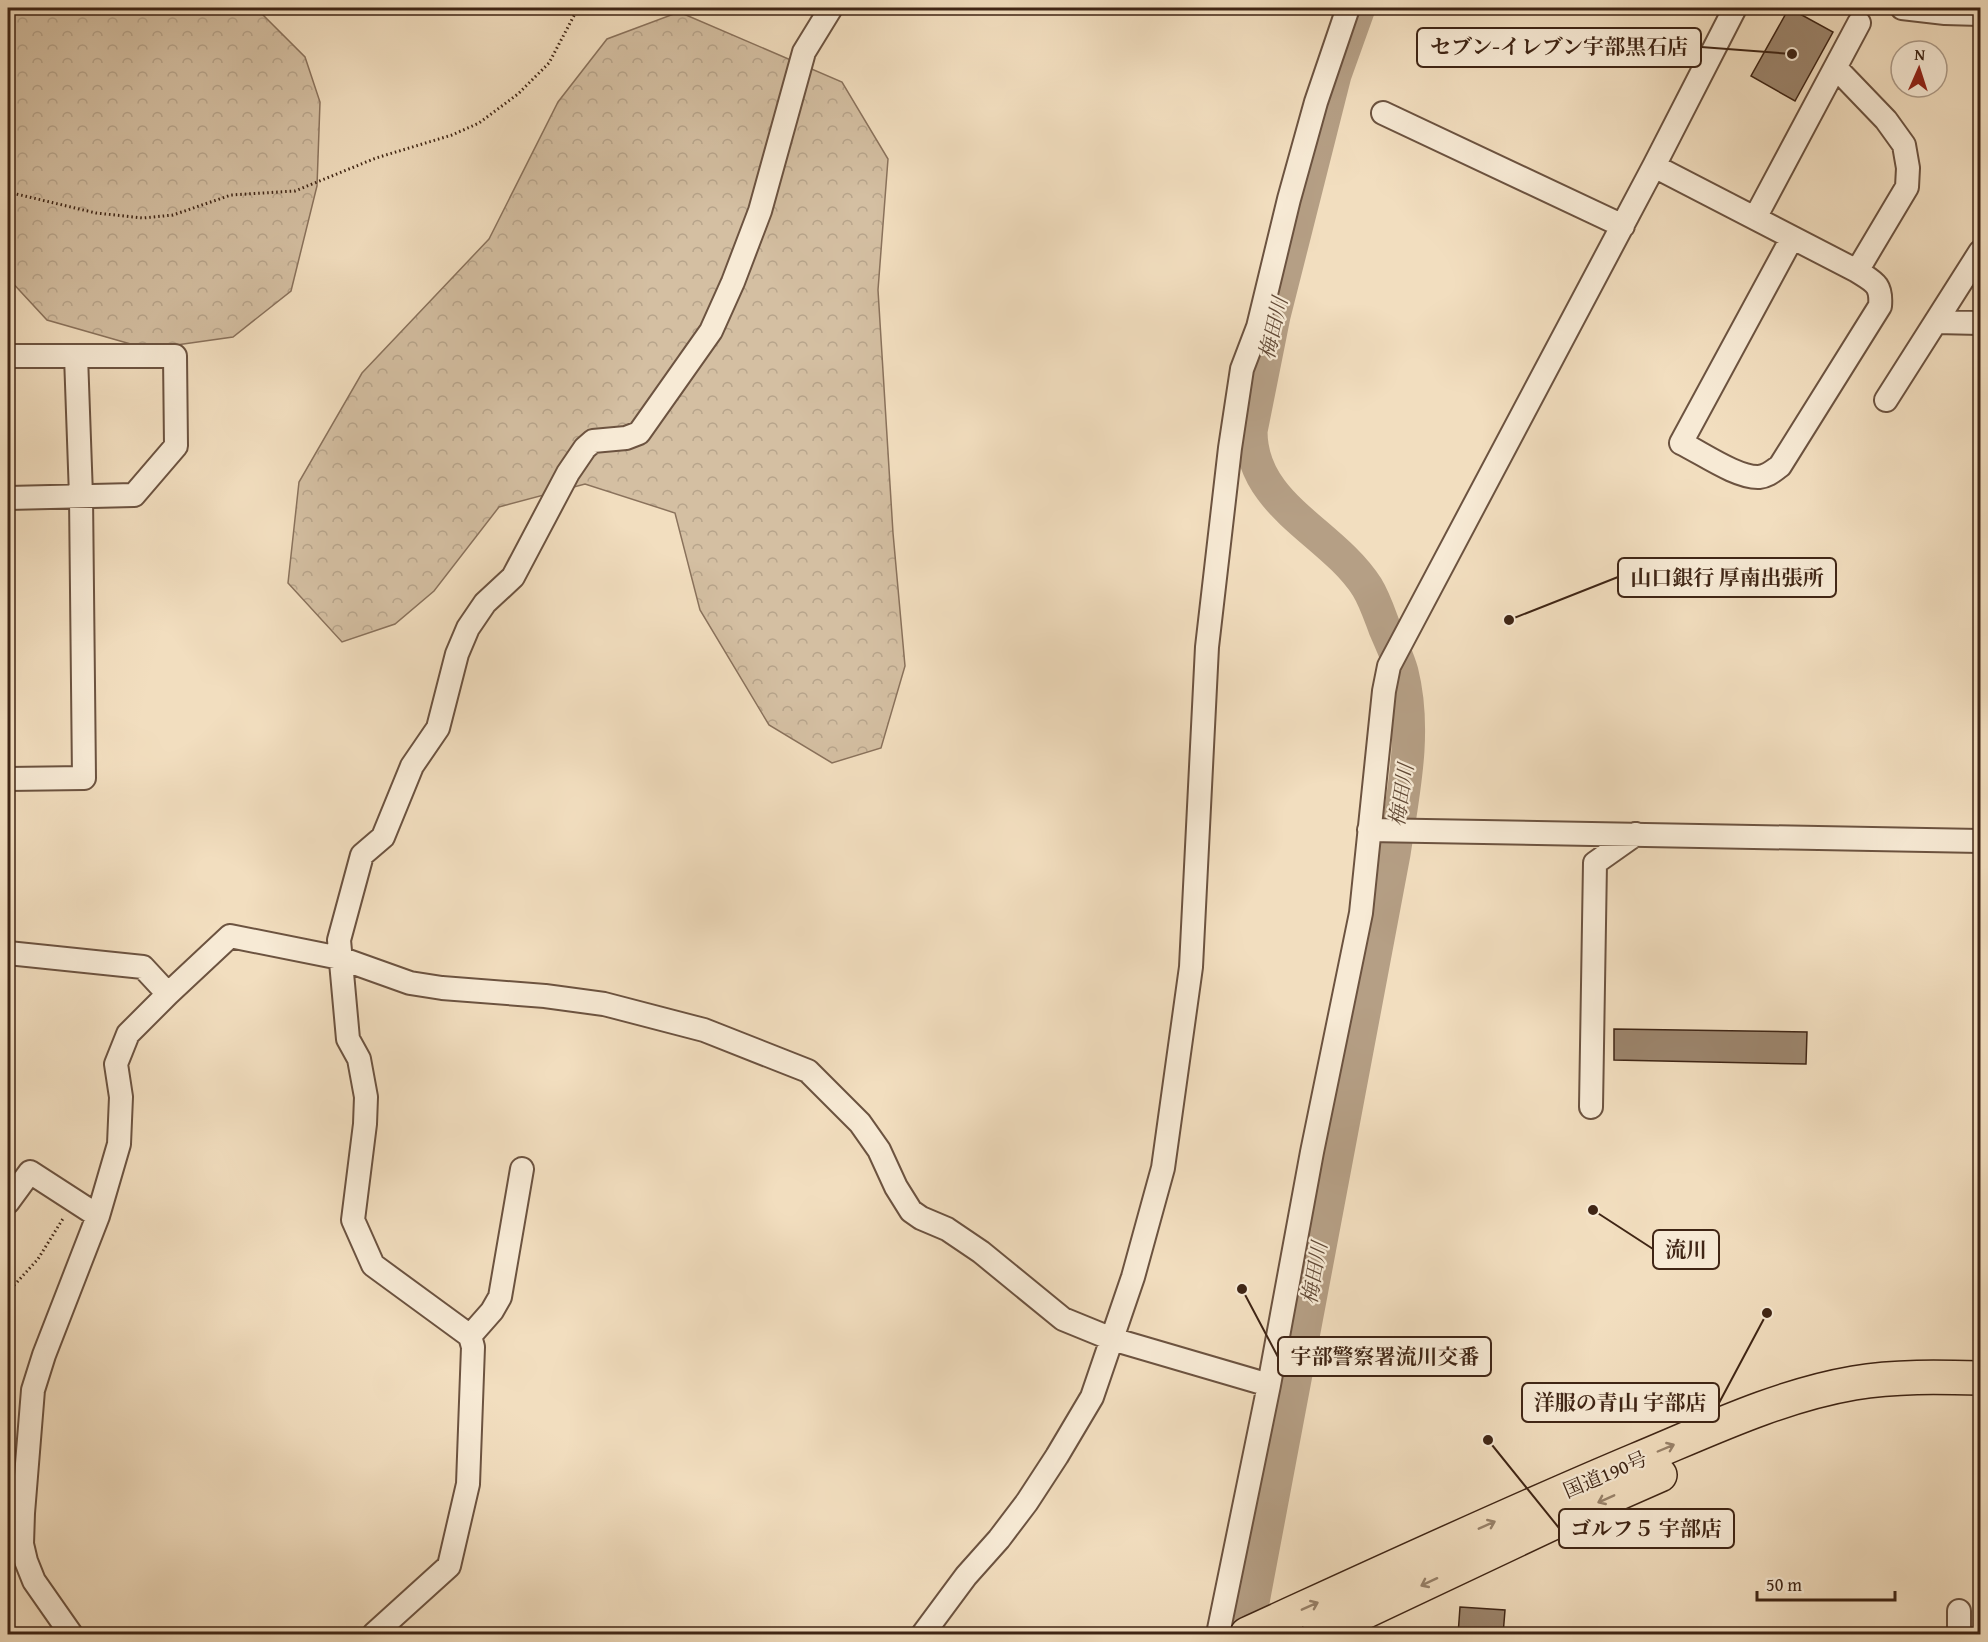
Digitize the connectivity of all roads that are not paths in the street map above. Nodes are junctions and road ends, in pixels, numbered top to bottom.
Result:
1 (831, 8) edge
2 (1348, 8) edge
3 (1735, 8) edge
4 (1902, 8) edge
5 (1980, 14) edge
6 (1860, 23) dead end
7 (1836, 68) junction
8 (1383, 113) dead end
9 (1654, 166) junction
10 (1755, 218) junction
11 (1623, 226) junction
12 (1792, 238) junction
13 (1980, 252) edge
14 (1857, 271) junction
15 (1936, 322) junction
16 (1980, 323) edge
17 (8, 356) edge
18 (76, 356) junction
19 (1886, 400) dead end
20 (81, 496) junction
21 (8, 498) edge
22 (8, 779) edge
23 (1369, 830) junction
24 (1636, 834) junction
25 (1980, 841) edge
26 (8, 953) edge
27 (340, 958) junction
28 (168, 994) junction
29 (1591, 1107) dead end
30 (522, 1169) dead end
31 (8, 1202) edge
32 (98, 1216) junction
33 (470, 1336) junction
34 (1112, 1339) junction
35 (1980, 1378) edge
36 (1269, 1385) junction
37 (1980, 1395) edge
38 (1959, 1611) dead end
39 (1258, 1632) edge
40 (71, 1635) edge
41 (374, 1635) edge
42 (923, 1635) edge
43 (1218, 1635) edge
44 (1318, 1635) edge
45 (1959, 1635) edge

1 - 27 street
2 - 34 street
3 - 9 street
4 - 5 street
6 - 7 street
7 - 10 street
7 - 14 street
8 - 11 street
9 - 10 street
9 - 11 street
10 - 12 street
11 - 23 street
12 - 14 street
12 - 14 street
13 - 15 street
15 - 16 street
15 - 19 street
17 - 18 street
18 - 20 street
18 - 20 street
20 - 21 street
20 - 22 street
23 - 24 street
23 - 36 street
24 - 25 street
24 - 29 street
26 - 28 street
27 - 28 street
27 - 33 street
27 - 34 street
28 - 32 street
30 - 33 street
31 - 32 street
32 - 40 street
33 - 41 street
34 - 36 street
34 - 42 street
39 -> 35 highway, 国道190号
36 - 43 street
37 -> 44 highway, 国道190号
38 - 45 street

